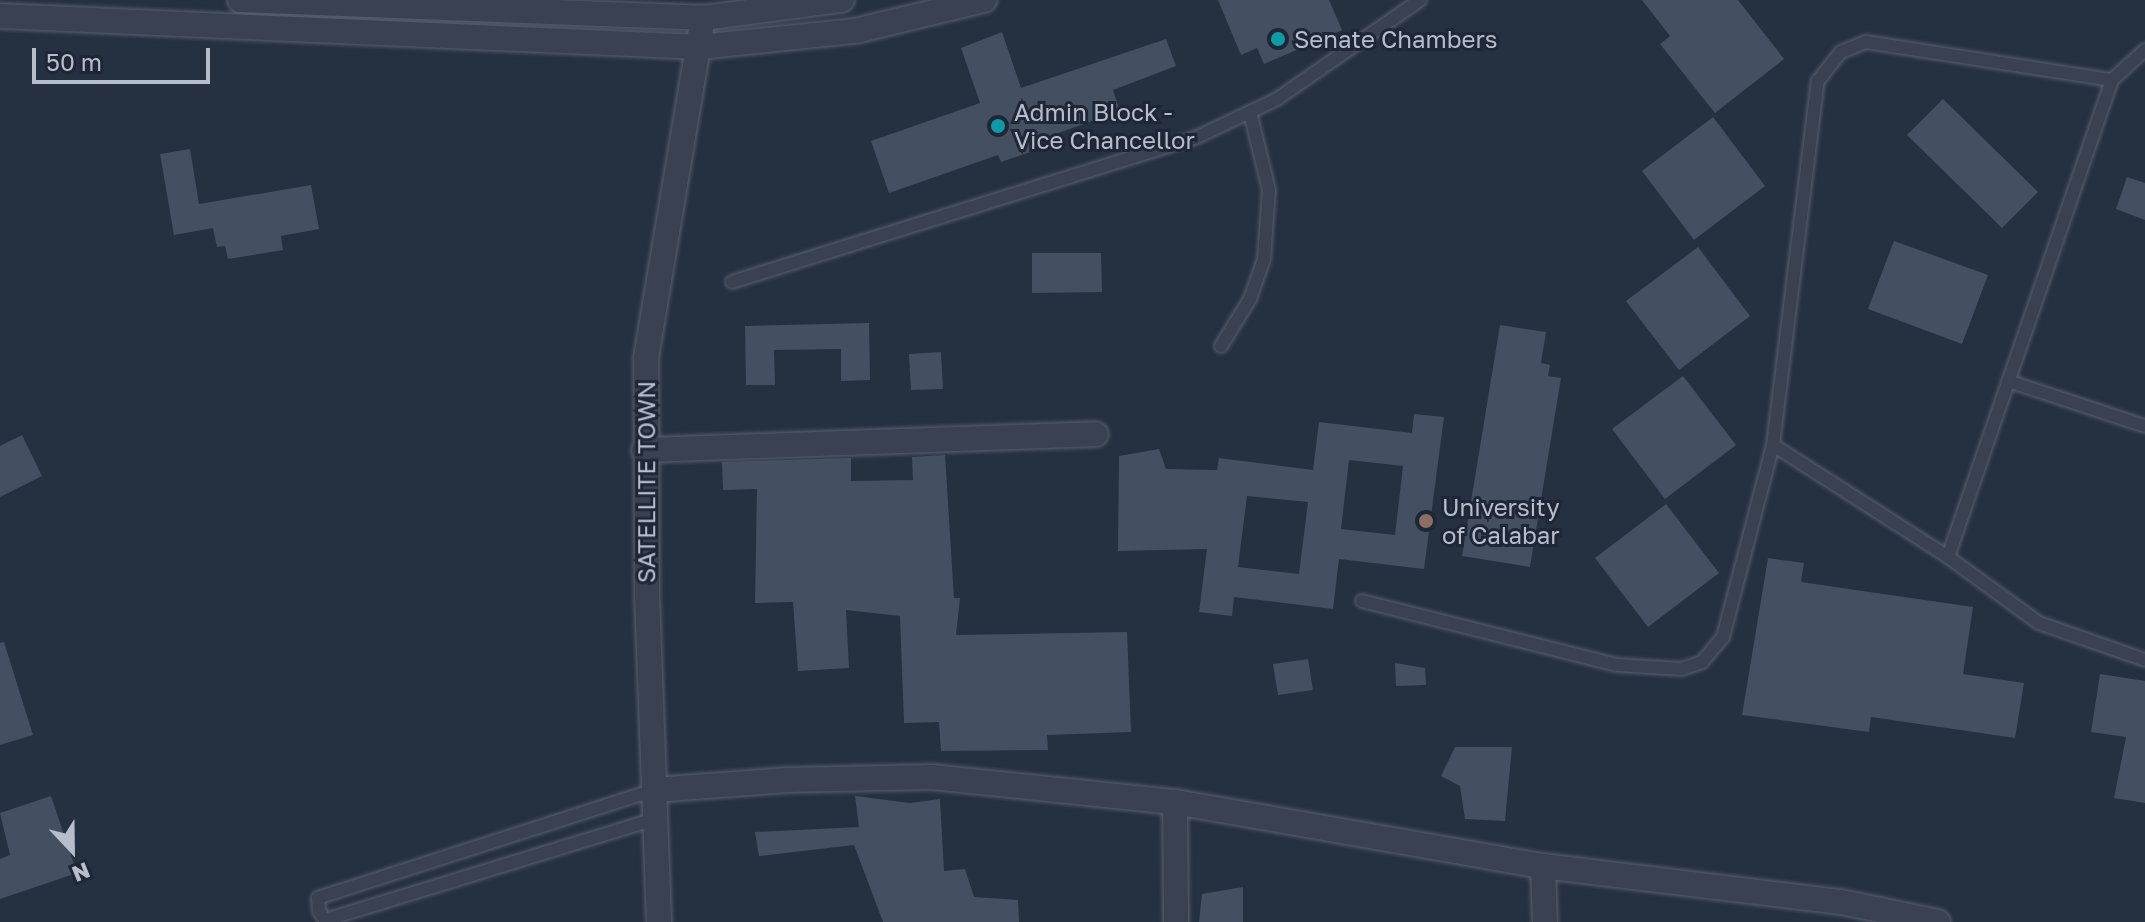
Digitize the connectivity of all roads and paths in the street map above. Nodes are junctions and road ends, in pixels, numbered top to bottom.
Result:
1 (240, 0) edge
2 (842, 0) edge
3 (984, 0) edge
4 (1420, 0) edge
5 (0, 16) edge
6 (703, 18) junction
7 (699, 47) junction
8 (2145, 50) edge
9 (2112, 80) junction
10 (1250, 112) junction
11 (732, 282) dead end
12 (1221, 346) dead end
13 (2008, 381) junction
14 (2145, 426) edge
15 (1096, 434) dead end
16 (1773, 445) junction
17 (644, 450) junction
18 (1948, 557) junction
19 (1362, 601) dead end
20 (2145, 660) edge
21 (654, 790) junction
22 (1175, 802) junction
23 (656, 819) junction
24 (1543, 866) junction
25 (1841, 912) edge
26 (659, 922) edge
27 (1176, 922) edge
28 (1545, 922) edge
29 (1938, 922) edge

1 - 6 street
2 - 6 street
3 - 7 street
4 - 10 lane
5 - 7 street
6 - 7 street, SATELLITE TOWN
7 - 17 street, SATELLITE TOWN
8 - 9 lane
9 - 13 lane
9 - 16 lane
10 - 11 lane
10 - 12 lane
13 - 14 lane
13 - 18 lane
15 - 17 street
16 - 18 lane
16 - 19 lane
17 - 21 street, SATELLITE TOWN
18 - 20 lane
21 - 22 street
21 - 23 street, SATELLITE TOWN
21 - 23 lane
22 - 24 street
22 - 27 street
23 - 26 street, SATELLITE TOWN
24 - 25 street
24 - 28 street
25 - 29 street

